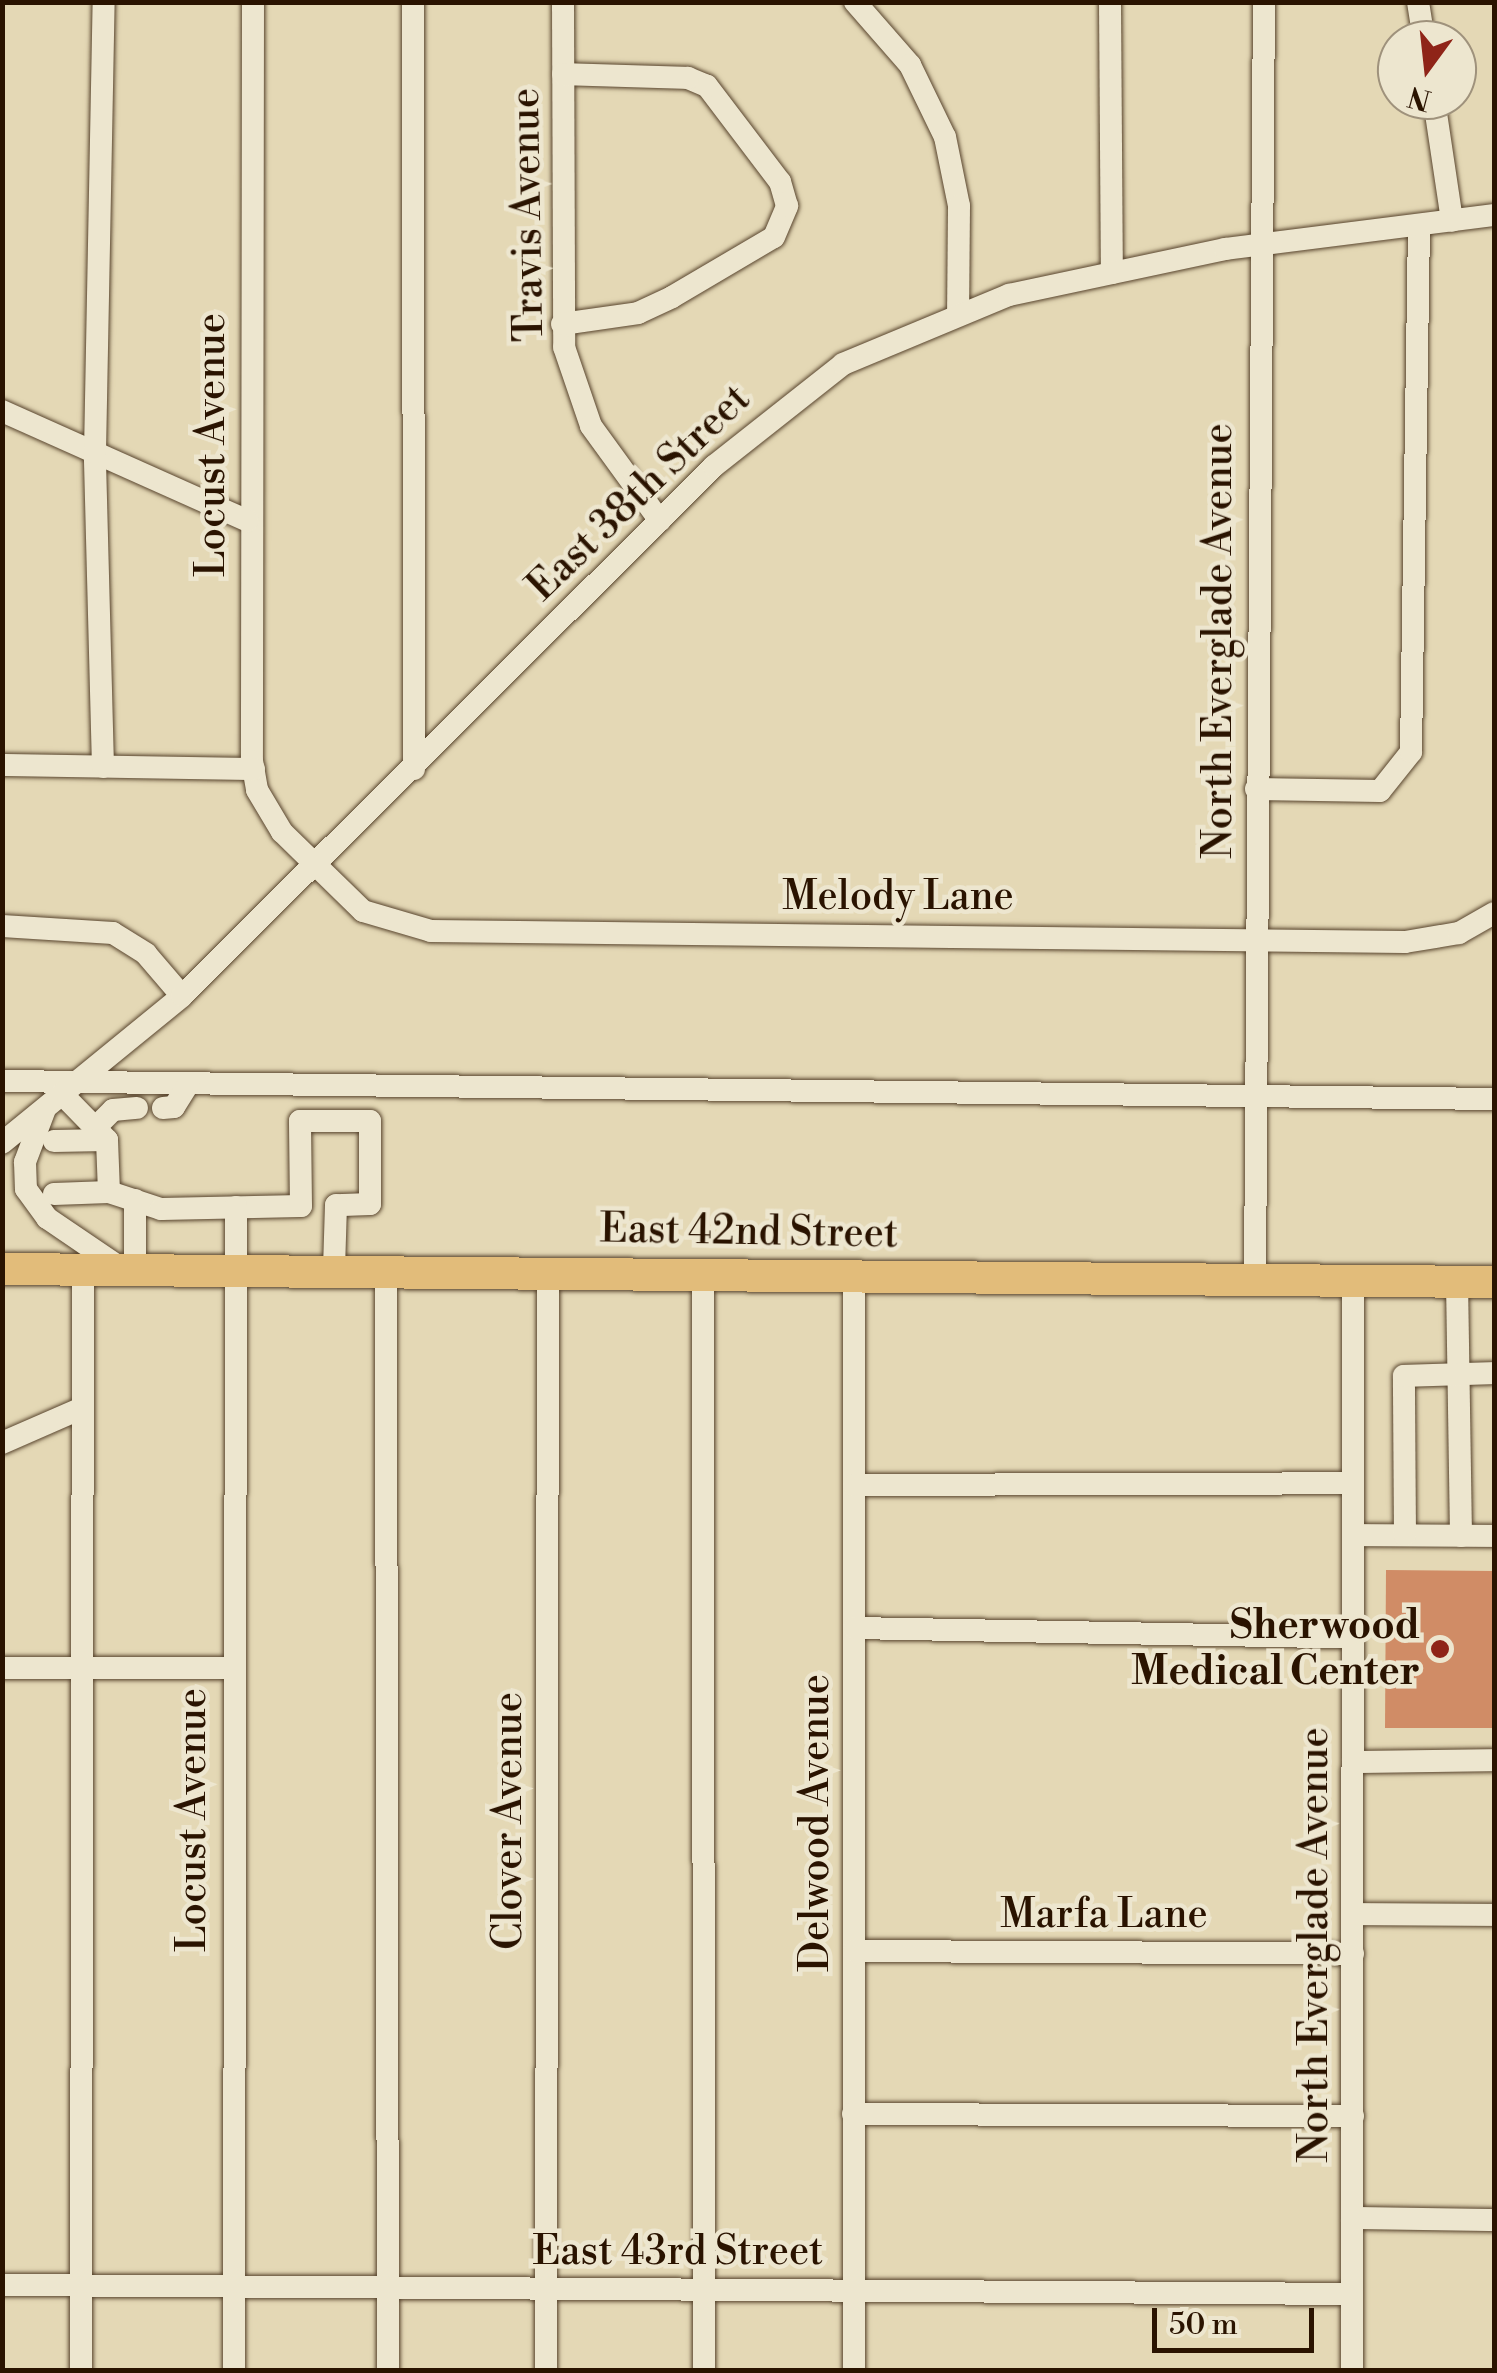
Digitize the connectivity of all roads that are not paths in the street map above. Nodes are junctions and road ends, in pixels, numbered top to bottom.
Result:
1 (104, 2) edge
2 (253, 2) edge
3 (413, 2) edge
4 (564, 2) edge
5 (855, 2) edge
6 (1110, 2) edge
7 (1264, 2) edge
8 (563, 74) junction
9 (1437, 120) edge
10 (1494, 215) edge
11 (1452, 221) junction
12 (1419, 225) junction
13 (1258, 245) junction
14 (1112, 273) junction
15 (958, 312) junction
16 (562, 324) junction
17 (2, 411) edge
18 (95, 452) junction
19 (248, 520) junction
20 (660, 521) junction
21 (2, 765) edge
22 (103, 766) junction
23 (414, 768) junction
24 (254, 769) junction
25 (1256, 790) junction
26 (316, 867) junction
27 (1494, 913) edge
28 (2, 926) edge
29 (1256, 937) junction
30 (182, 996) junction
31 (2, 1081) edge
32 (119, 1082) junction
33 (190, 1083) junction
34 (299, 1084) junction
35 (1256, 1093) junction
36 (61, 1094) junction
37 (1494, 1099) edge
38 (150, 1108) junction
39 (300, 1121) junction
40 (101, 1134) junction
41 (54, 1142) dead end
42 (2, 1143) edge
43 (109, 1192) junction
44 (54, 1194) dead end
45 (135, 1200) junction
46 (336, 1205) junction
47 (301, 1206) junction
48 (236, 1207) junction
49 (2, 1269) edge
50 (83, 1269) junction
51 (128, 1269) junction
52 (236, 1269) junction
53 (334, 1270) junction
54 (386, 1270) junction
55 (548, 1272) junction
56 (702, 1274) junction
57 (854, 1276) junction
58 (1256, 1280) junction
59 (1353, 1280) junction
60 (1456, 1282) junction
61 (1494, 1282) edge
62 (1458, 1373) junction
63 (1494, 1374) edge
64 (82, 1408) junction
65 (2, 1443) edge
66 (1353, 1483) junction
67 (854, 1485) junction
68 (1353, 1535) junction
69 (1405, 1536) junction
70 (1460, 1536) junction
71 (1494, 1536) edge
72 (854, 1628) junction
73 (1353, 1638) junction
74 (2, 1668) edge
75 (81, 1668) junction
76 (230, 1668) junction
77 (1494, 1760) edge
78 (1353, 1762) junction
79 (1353, 1914) junction
80 (1494, 1915) edge
81 (854, 1950) junction
82 (1353, 1954) junction
83 (853, 2114) junction
84 (1353, 2116) junction
85 (1352, 2218) junction
86 (1494, 2220) edge
87 (2, 2285) edge
88 (83, 2286) junction
89 (235, 2286) junction
90 (388, 2288) junction
91 (546, 2288) junction
92 (702, 2289) junction
93 (854, 2290) junction
94 (1352, 2294) junction
95 (81, 2370) edge
96 (234, 2370) edge
97 (388, 2370) edge
98 (546, 2370) edge
99 (704, 2370) edge
100 (854, 2370) edge
101 (1352, 2370) edge

1 - 18 street
2 - 19 street, Locust Avenue
3 - 23 street
4 - 8 street, Travis Avenue
5 - 15 street
6 - 14 street
7 - 13 street, North Everglade Avenue
8 - 16 street, Travis Avenue
8 - 16 street
9 - 11 street
10 - 11 street, East 38th Street
11 - 12 street, East 38th Street
12 - 13 street, East 38th Street
12 - 25 street
13 - 14 street, East 38th Street
13 - 25 street, North Everglade Avenue
14 - 15 street, East 38th Street
15 - 20 street, East 38th Street
16 - 20 street, Travis Avenue
17 - 18 street
18 - 19 street
18 - 22 street
19 - 24 street, Locust Avenue
20 - 23 street, East 38th Street
21 - 22 street
22 - 24 street
23 - 26 street, East 38th Street
24 - 26 street, Locust Avenue
25 - 29 street, North Everglade Avenue
26 - 29 street, Melody Lane
26 - 30 street, East 38th Street
27 - 29 street, Melody Lane
28 - 30 street
29 - 35 street, North Everglade Avenue
30 - 36 street, East 38th Street
31 - 36 street
32 - 33 street
32 - 36 street
32 - 38 street
33 - 34 street
33 - 38 street
34 - 35 street
34 - 39 street
35 - 37 street
35 - 58 street, North Everglade Avenue
36 - 40 street
36 - 42 street, East 38th Street
36 - 51 street
38 - 40 street
39 - 46 street
39 - 47 street
40 - 41 street
40 - 43 street
43 - 44 street
43 - 45 street
45 - 48 street
45 - 51 street
46 - 47 street
46 - 53 street
47 - 48 street
48 - 52 street, Locust Avenue
49 - 50 highway, East 42nd Street
50 - 51 highway, East 42nd Street
50 - 64 street
51 - 52 highway, East 42nd Street
52 - 53 highway, East 42nd Street
52 - 76 street, Locust Avenue
53 - 54 highway, East 42nd Street
54 - 55 highway, East 42nd Street
54 - 90 street
55 - 56 highway, East 42nd Street
55 - 91 street, Clover Avenue
56 - 57 highway, East 42nd Street
56 - 92 street
57 - 58 highway, East 42nd Street
57 - 67 street, Delwood Avenue
58 - 59 highway, East 42nd Street
59 - 60 highway, East 42nd Street
59 - 66 street, North Everglade Avenue
60 - 61 highway, East 42nd Street
60 - 62 street
62 - 63 street
62 - 69 street
62 - 70 street
64 - 65 street
64 - 75 street
66 - 67 street
66 - 68 street, North Everglade Avenue
67 - 72 street, Delwood Avenue
68 - 69 street
68 - 73 street, North Everglade Avenue
69 - 70 street
70 - 71 street
72 - 73 street
72 - 81 street, Delwood Avenue
73 - 78 street, North Everglade Avenue
74 - 75 street
75 - 76 street
75 - 88 street
76 - 89 street, Locust Avenue
77 - 78 street
78 - 79 street, North Everglade Avenue
79 - 80 street
79 - 82 street, North Everglade Avenue
81 - 82 street, Marfa Lane
81 - 83 street, Delwood Avenue
82 - 84 street, North Everglade Avenue
83 - 84 street
83 - 93 street, Delwood Avenue
84 - 85 street, North Everglade Avenue
85 - 86 street
85 - 94 street, North Everglade Avenue
87 - 88 street, East 43rd Street
88 - 89 street, East 43rd Street
88 - 95 street
89 - 90 street, East 43rd Street
89 - 96 street, Locust Avenue
90 - 91 street, East 43rd Street
90 - 97 street
91 - 92 street, East 43rd Street
91 - 98 street, Clover Avenue
92 - 93 street, East 43rd Street
92 - 99 street
93 - 94 street, East 43rd Street
93 - 100 street, Delwood Avenue
94 - 101 street, North Everglade Avenue

